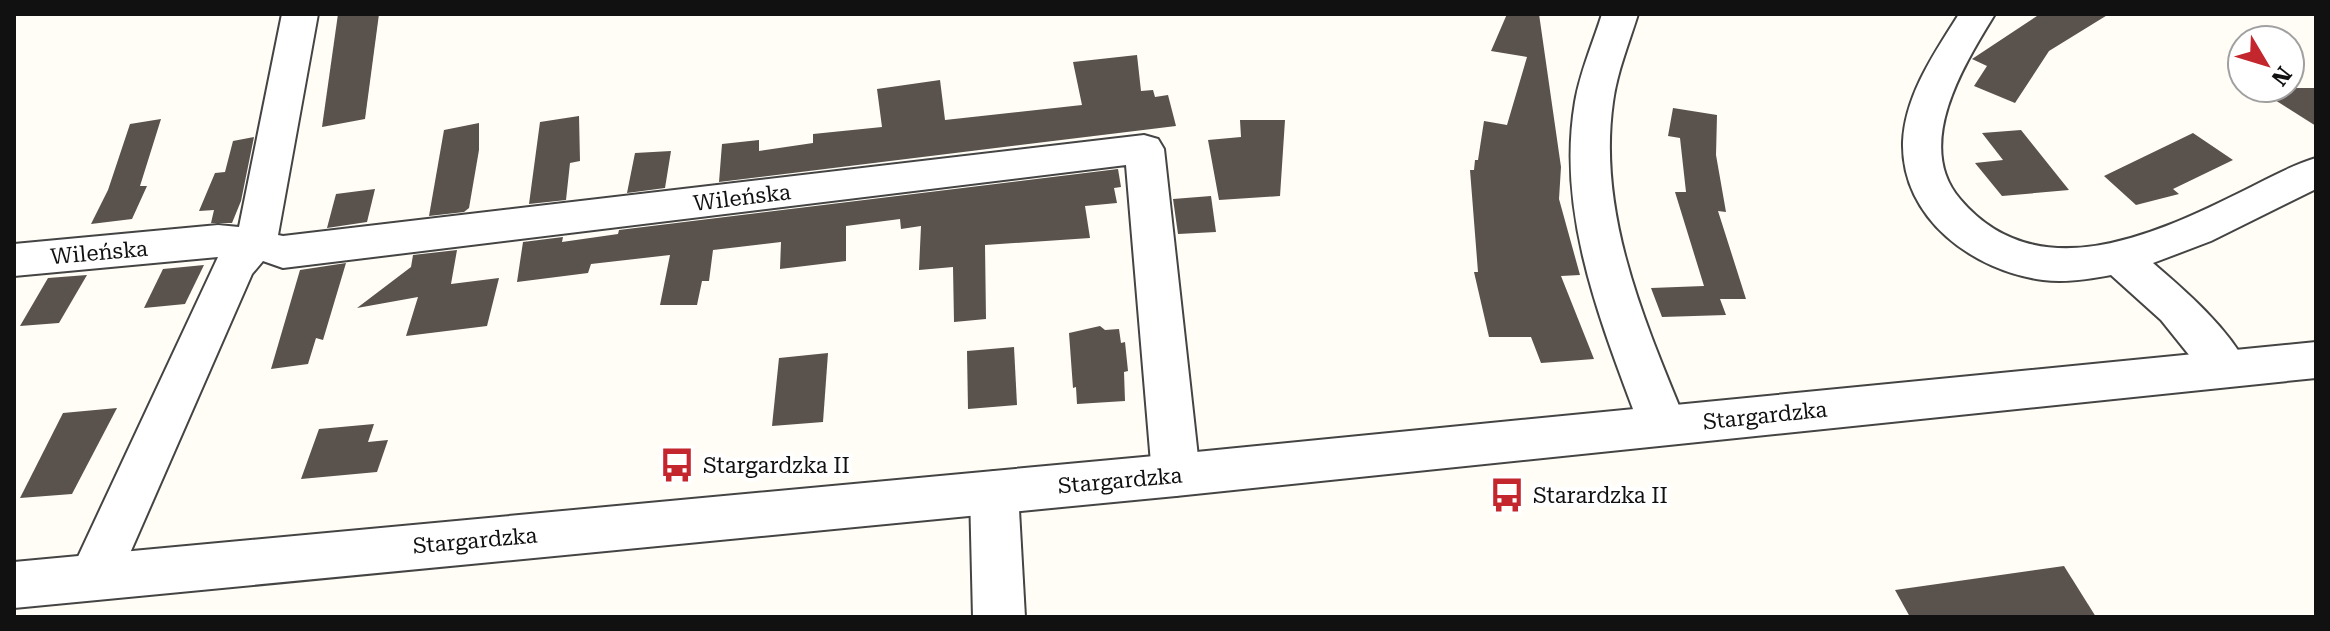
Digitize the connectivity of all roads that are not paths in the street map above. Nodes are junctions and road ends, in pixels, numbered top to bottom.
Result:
1 (300, 14) edge
2 (1620, 14) edge
3 (1977, 14) edge
4 (2316, 172) edge
5 (254, 243) junction
6 (2119, 258) junction
7 (14, 260) edge
8 (2316, 360) edge
9 (2226, 368) junction
10 (1663, 425) junction
11 (1176, 475) junction
12 (994, 492) junction
13 (95, 576) junction
14 (14, 585) edge
15 (999, 617) edge

1 - 5 street
2 - 10 street
3 - 6 street
4 - 6 street
5 - 7 street, Wileńska
5 - 11 street, Wileńska
5 - 13 street
6 - 9 street
8 - 9 street, Stargardzka
9 - 10 street, Stargardzka
10 - 11 street, Stargardzka
11 - 12 street, Stargardzka
12 - 13 street, Stargardzka
12 - 15 street
13 - 14 street, Stargardzka

